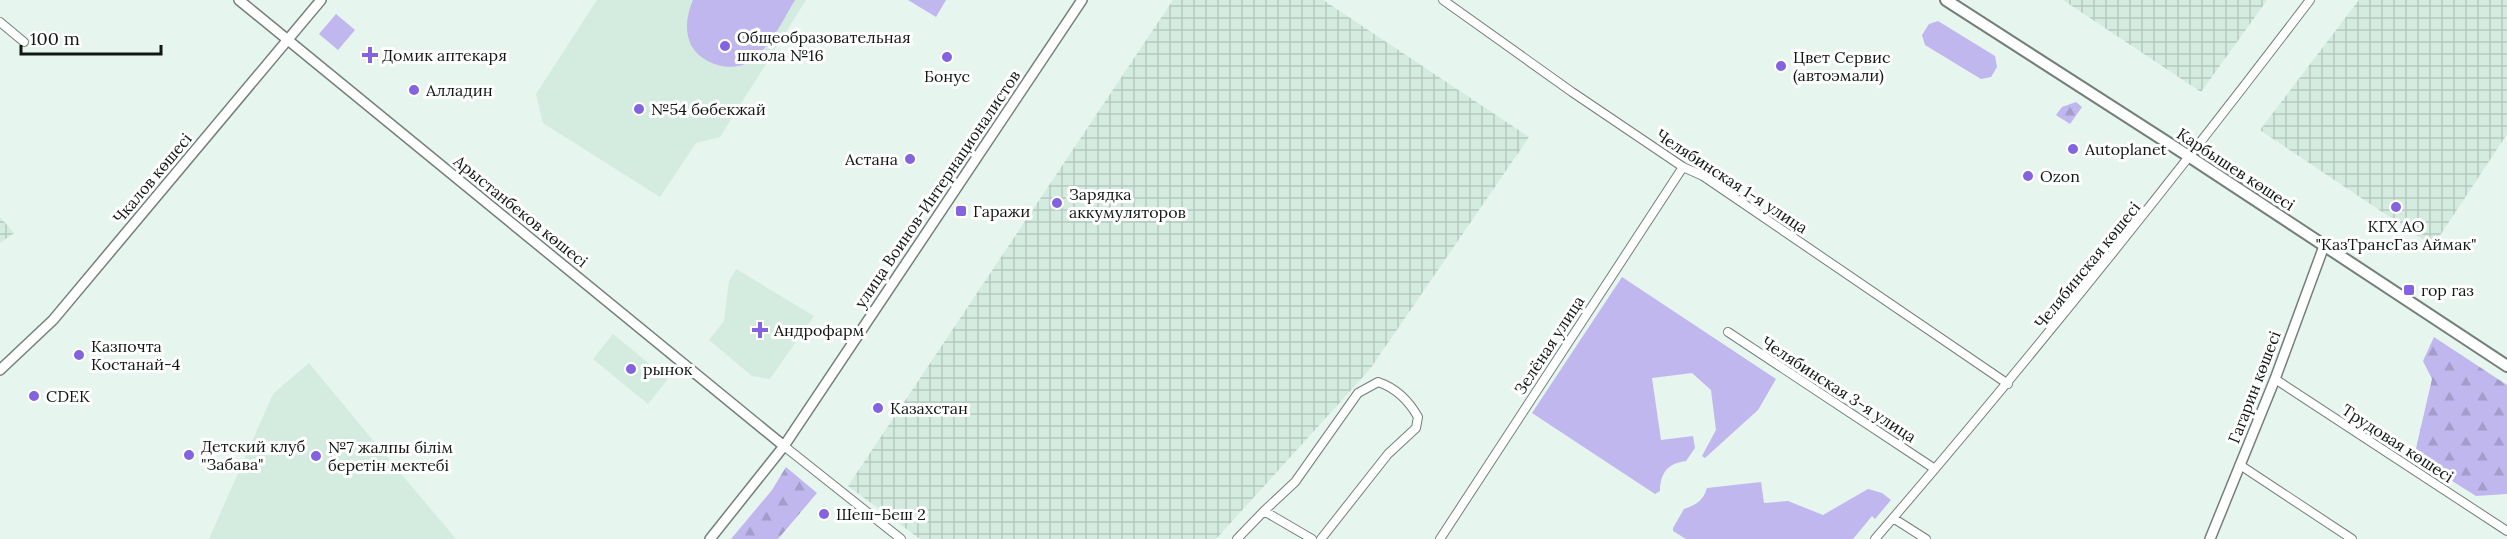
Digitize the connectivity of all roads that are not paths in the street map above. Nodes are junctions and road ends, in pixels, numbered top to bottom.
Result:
1 (239, 0) edge
2 (321, 0) edge
3 (1082, 0) edge
4 (1443, 0) edge
5 (1946, 0) edge
6 (2310, 0) edge
7 (0, 22) edge
8 (288, 40) junction
9 (24, 42) dead end
10 (2190, 157) junction
11 (1683, 167) junction
12 (2324, 246) junction
13 (1728, 332) dead end
14 (2507, 366) edge
15 (0, 370) edge
16 (2275, 379) junction
17 (2008, 384) junction
18 (784, 446) junction
19 (2240, 465) junction
20 (1935, 469) junction
21 (1264, 512) junction
22 (1893, 518) junction
23 (2507, 531) edge
24 (710, 539) edge
25 (901, 539) edge
26 (1238, 539) edge
27 (1312, 539) edge
28 (1322, 539) edge
29 (1440, 539) edge
30 (1875, 539) edge
31 (1926, 539) edge
32 (2210, 539) edge
33 (2352, 539) edge

1 - 8 street, Арыстанбеков көшесі
2 - 8 street, Чкалов көшесі
3 - 18 street, улица Воинов-Интернационалистов
4 - 11 street, Челябинская 1-я улица
5 - 10 main road, Карбышев көшесі
6 - 10 street, Челябинская көшесі
7 - 9 street
8 - 15 street, Чкалов көшесі
8 - 18 street, Арыстанбеков көшесі
10 - 12 main road, Карбышев көшесі
10 - 17 street, Челябинская көшесі
11 - 17 street, Челябинская 1-я улица
11 - 29 street, Зелёная улица
12 - 14 main road, Карбышев көшесі
12 - 16 street, Гагарин көшесі
13 - 20 street, Челябинская 3-я улица
16 - 19 street, Гагарин көшесі
16 - 23 street, Трудовая көшесі
17 - 20 street, Челябинская көшесі
18 - 24 street, улица Воинов-Интернационалистов
18 - 25 street
19 - 32 street, Гагарин көшесі
19 - 33 street
20 - 22 street, Челябинская көшесі
21 - 26 street
21 - 27 street
21 - 28 street
22 - 30 street, Челябинская көшесі
22 - 31 street

